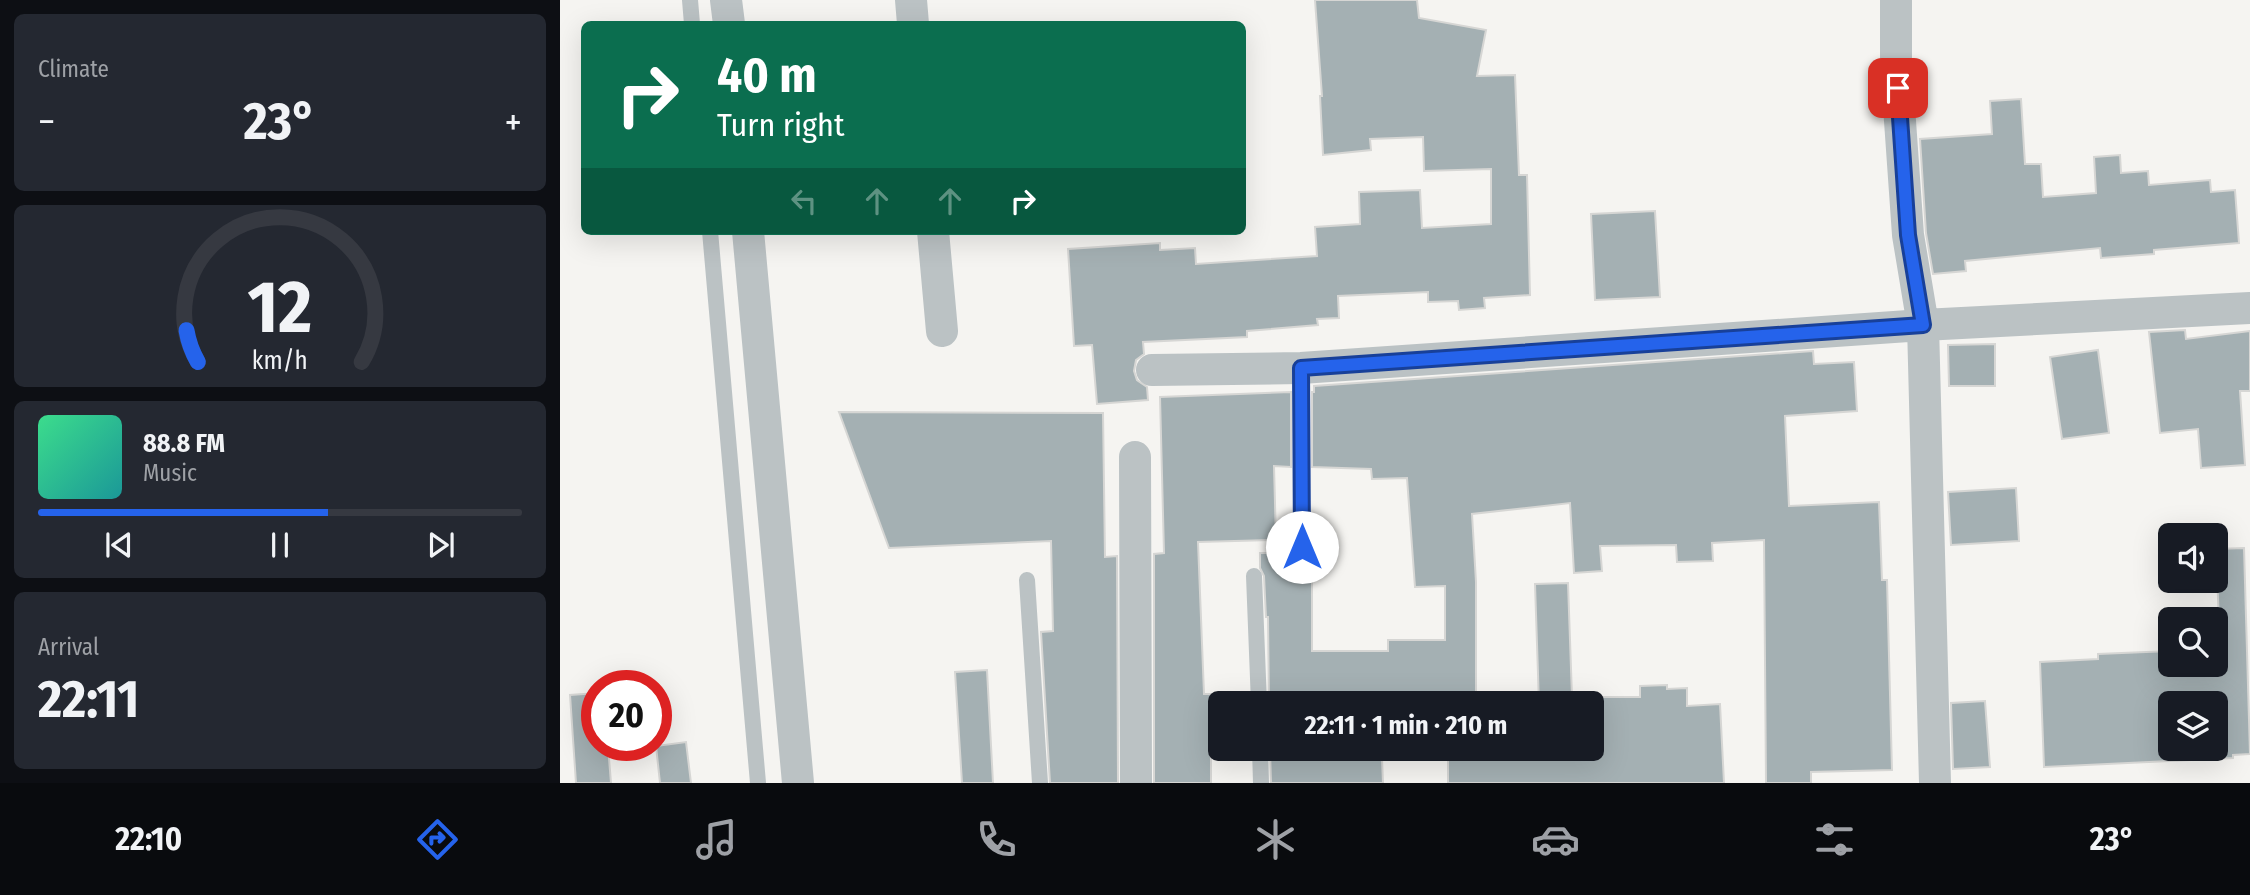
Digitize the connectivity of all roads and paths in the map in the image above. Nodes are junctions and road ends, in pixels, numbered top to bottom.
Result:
1 (690, 0) edge
2 (726, 0) edge
3 (911, 0) edge
4 (1896, 0) edge
5 (692, 21) edge
6 (729, 21) edge
7 (913, 21) edge
8 (710, 235) edge
9 (748, 235) edge
10 (933, 235) edge
11 (2250, 308) edge
12 (1923, 325) junction
13 (942, 331) dead end
14 (1301, 368) junction
15 (1152, 370) dead end
16 (1135, 457) dead end
17 (1302, 547) dead end
18 (1254, 576) dead end
19 (1027, 580) dead end
20 (1258, 691) edge
21 (1260, 761) edge
22 (758, 783) edge
23 (799, 783) edge
24 (1040, 783) edge
25 (1136, 783) edge
26 (1261, 783) edge
27 (1936, 783) edge

1 - 5 lane
2 - 6 street
3 - 7 street
4 - 12 street
8 - 22 lane
9 - 23 street
10 - 13 street
11 - 12 street
12 - 14 street
12 - 27 street
14 - 15 street
14 - 17 lane
16 - 25 street
18 - 20 lane
19 - 24 lane
21 - 26 lane

